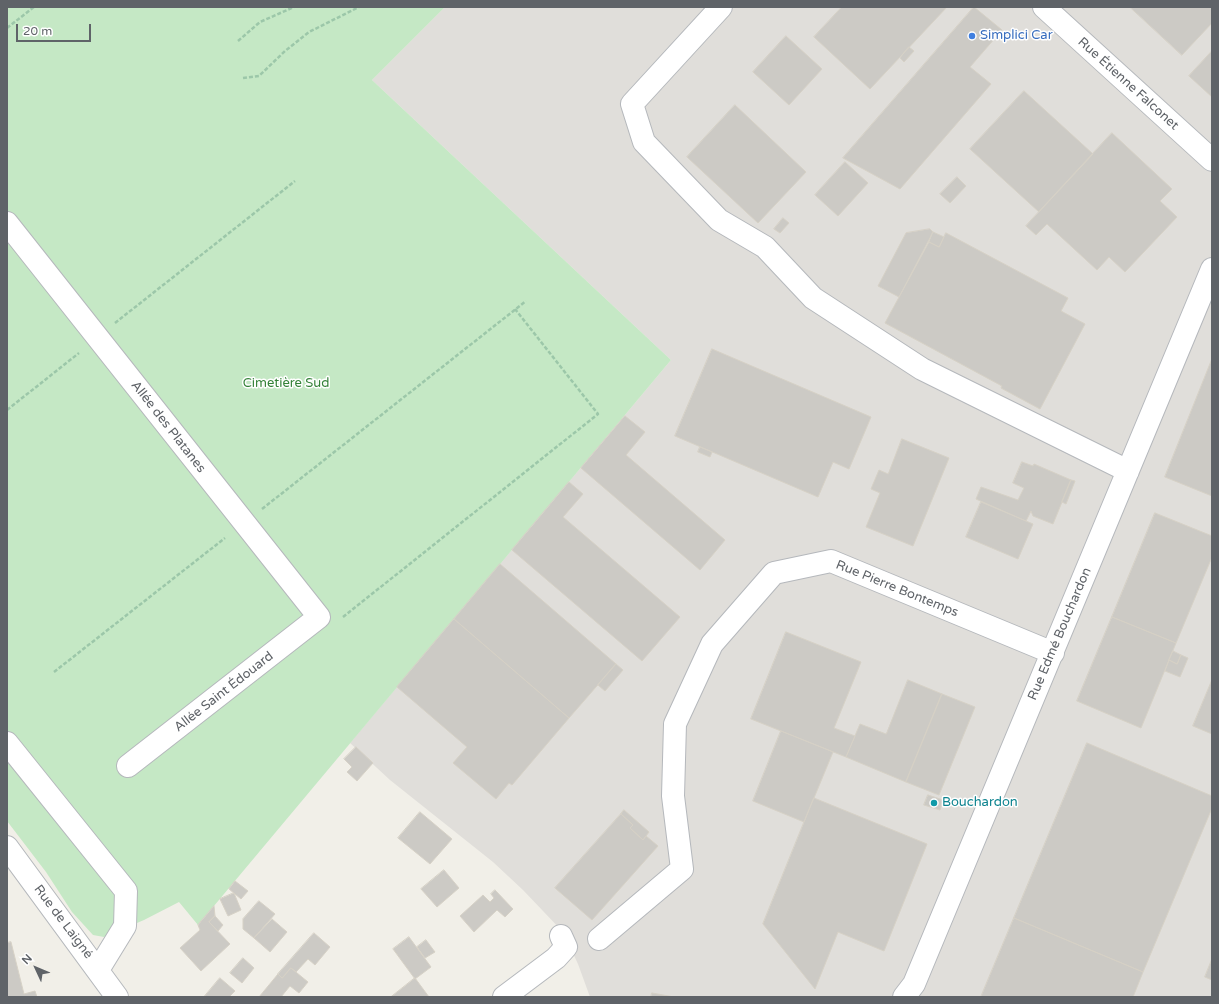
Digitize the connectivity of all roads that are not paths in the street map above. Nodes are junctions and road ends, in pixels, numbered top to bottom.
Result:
1 (722, 7) edge
2 (1044, 7) edge
3 (1212, 160) edge
4 (13, 230) edge
5 (1212, 269) edge
6 (1128, 471) junction
7 (319, 617) joint
8 (1053, 653) junction
9 (7, 743) edge
10 (128, 766) dead end
11 (11, 862) edge
12 (561, 936) dead end
13 (599, 939) dead end
14 (98, 970) junction
15 (117, 997) edge
16 (504, 997) edge
17 (904, 997) edge

1 - 6 street
2 - 3 street, Rue Étienne Falconet
4 - 7 street, Allée des Platanes
5 - 6 street, Rue Edmé Bouchardon
6 - 8 street, Rue Edmé Bouchardon
7 - 10 street, Allée Saint Édouard
8 - 13 street, Rue Pierre Bontemps
8 - 17 street, Rue Edmé Bouchardon
9 - 14 street
11 - 14 street, Rue de Laigné
12 - 16 street
14 - 15 street, Rue de Laigné

